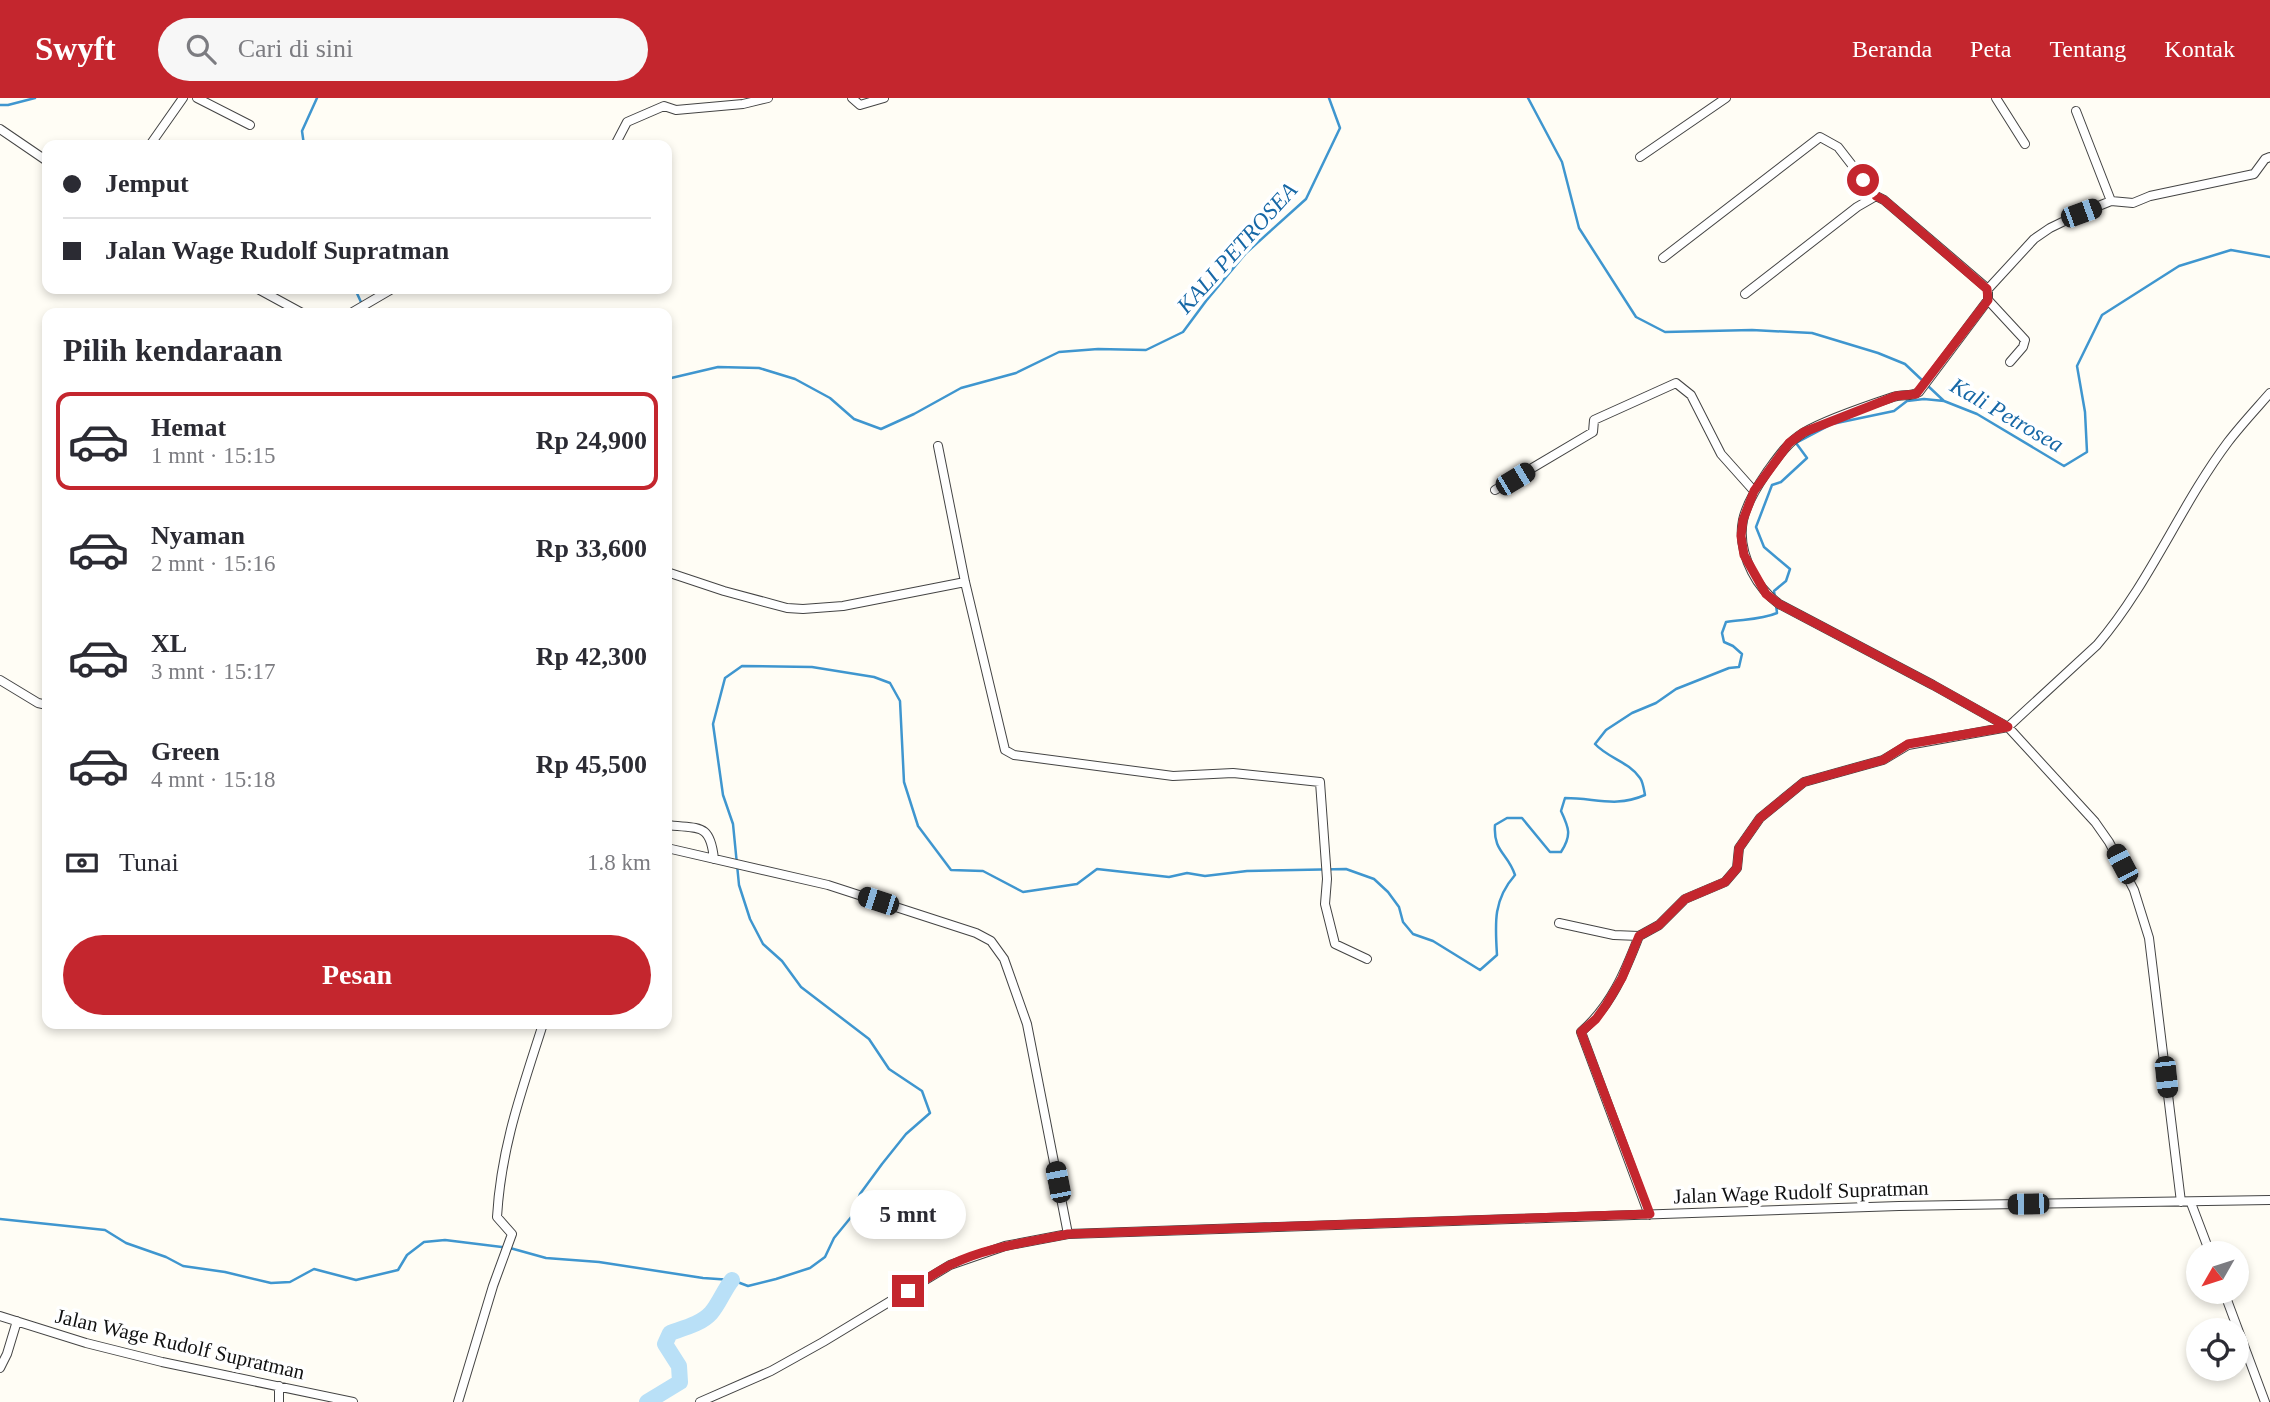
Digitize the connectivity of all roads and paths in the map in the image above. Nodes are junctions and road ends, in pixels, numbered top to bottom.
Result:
1 (183, 98) edge
2 (197, 98) edge
3 (768, 98) edge
4 (852, 98) edge
5 (884, 98) edge
6 (1726, 98) edge
7 (1996, 98) edge
8 (2076, 111) dead end
9 (250, 125) dead end
10 (0, 129) edge
11 (154, 140) edge
12 (618, 140) edge
13 (2025, 144) dead end
14 (1640, 157) dead end
15 (2270, 157) edge
16 (42, 158) edge
17 (1876, 196) junction
18 (2111, 201) junction
19 (1663, 258) dead end
20 (1987, 289) junction
21 (267, 294) edge
22 (384, 294) edge
23 (1745, 294) dead end
24 (1988, 300) junction
25 (293, 308) edge
26 (360, 308) edge
27 (2010, 362) dead end
28 (2270, 393) edge
29 (938, 446) dead end
30 (1495, 490) dead end
31 (1754, 491) junction
32 (672, 574) edge
33 (965, 582) junction
34 (0, 680) edge
35 (42, 704) edge
36 (2008, 727) junction
37 (672, 826) edge
38 (672, 849) edge
39 (719, 860) junction
40 (1559, 923) dead end
41 (1639, 936) junction
42 (1367, 959) dead end
43 (541, 1029) edge
44 (2270, 1200) edge
45 (2181, 1202) junction
46 (2191, 1203) junction
47 (1650, 1214) junction
48 (1068, 1234) junction
49 (2205, 1241) edge
50 (2228, 1304) edge
51 (0, 1316) edge
52 (17, 1321) junction
53 (0, 1368) edge
54 (279, 1386) junction
55 (279, 1402) edge
56 (353, 1402) edge
57 (458, 1402) edge
58 (700, 1402) edge
59 (2265, 1402) edge

1 - 11 street
2 - 9 street
3 - 12 street
4 - 5 street
6 - 14 street
7 - 13 street
8 - 18 street
10 - 16 street
15 - 18 street
17 - 19 street
17 - 20 street
17 - 23 street
18 - 20 street
20 - 24 street
21 - 25 street
22 - 26 street
24 - 27 street
24 - 31 street
28 - 36 street
29 - 33 street
30 - 31 street
31 - 36 street
32 - 33 street
33 - 42 street
34 - 35 street
36 - 41 street
36 - 45 street
37 - 39 street
38 - 39 street
39 - 48 street
40 - 41 street
41 - 47 street
43 - 57 street
44 - 46 street, Jalan Wage Rudolf Supratman
45 - 46 street, Jalan Wage Rudolf Supratman
45 - 47 street, Jalan Wage Rudolf Supratman
46 - 49 street
47 - 48 street, Jalan Wage Rudolf Supratman
48 - 58 street, Jalan Wage Rudolf Supratman
50 - 59 street
51 - 52 street, Jalan Wage Rudolf Supratman
52 - 53 street
52 - 54 street, Jalan Wage Rudolf Supratman
54 - 55 street
54 - 56 street, Jalan Wage Rudolf Supratman

